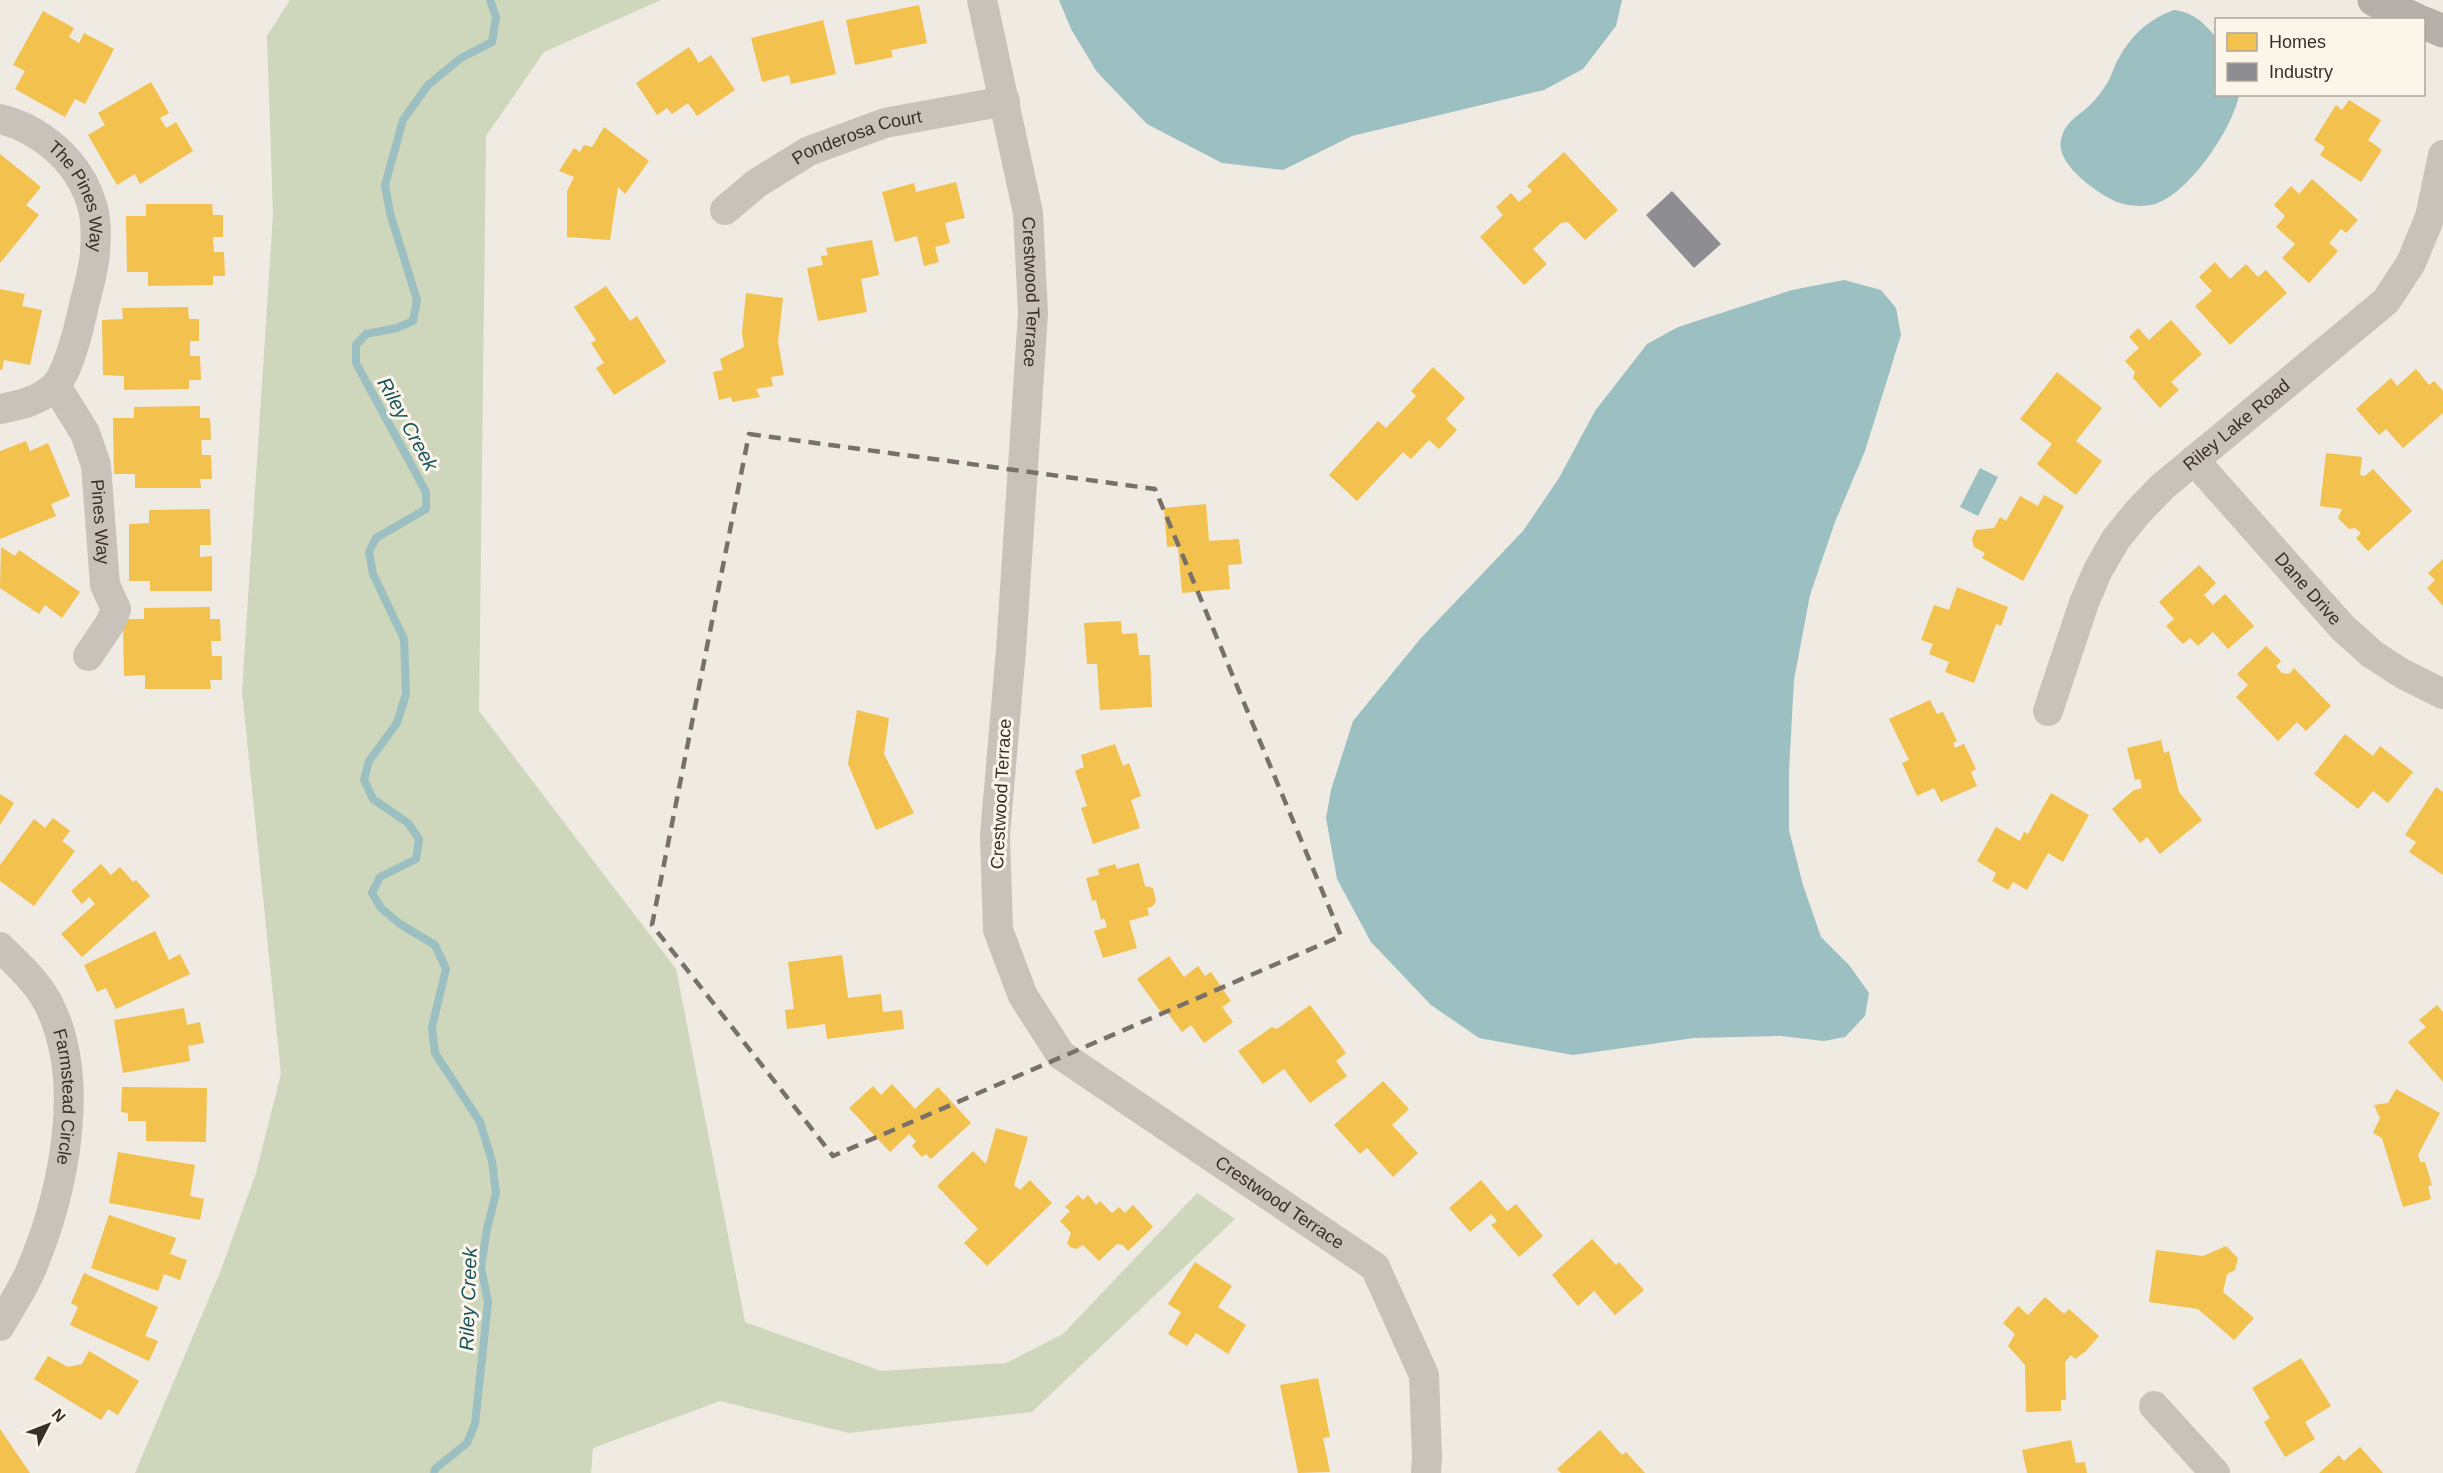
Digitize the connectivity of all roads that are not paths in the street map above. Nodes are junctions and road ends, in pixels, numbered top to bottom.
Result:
1 (982, 0) edge
2 (2374, 0) edge
3 (2413, 18) edge
4 (2425, 22) edge
5 (2443, 31) edge
6 (1005, 101) junction
7 (0, 118) edge
8 (2443, 155) edge
9 (725, 210) dead end
10 (56, 386) junction
11 (0, 409) edge
12 (2194, 460) junction
13 (88, 656) dead end
14 (2443, 694) edge
15 (2048, 711) dead end
16 (0, 947) edge
17 (0, 1326) edge
18 (2154, 1406) dead end
19 (1426, 1473) edge
20 (2215, 1473) edge

1 - 6 street, Crestwood Terrace
2 - 3 main road
4 - 5 main road
6 - 9 street, Ponderosa Court
6 - 19 street, Crestwood Terrace
7 - 10 street, The Pines Way
8 - 12 street, Riley Lake Road
10 - 11 street
10 - 13 street, Pines Way
12 - 14 street, Dane Drive
12 - 15 street, Riley Lake Road
16 - 17 street, Farmstead Circle
18 - 20 street

